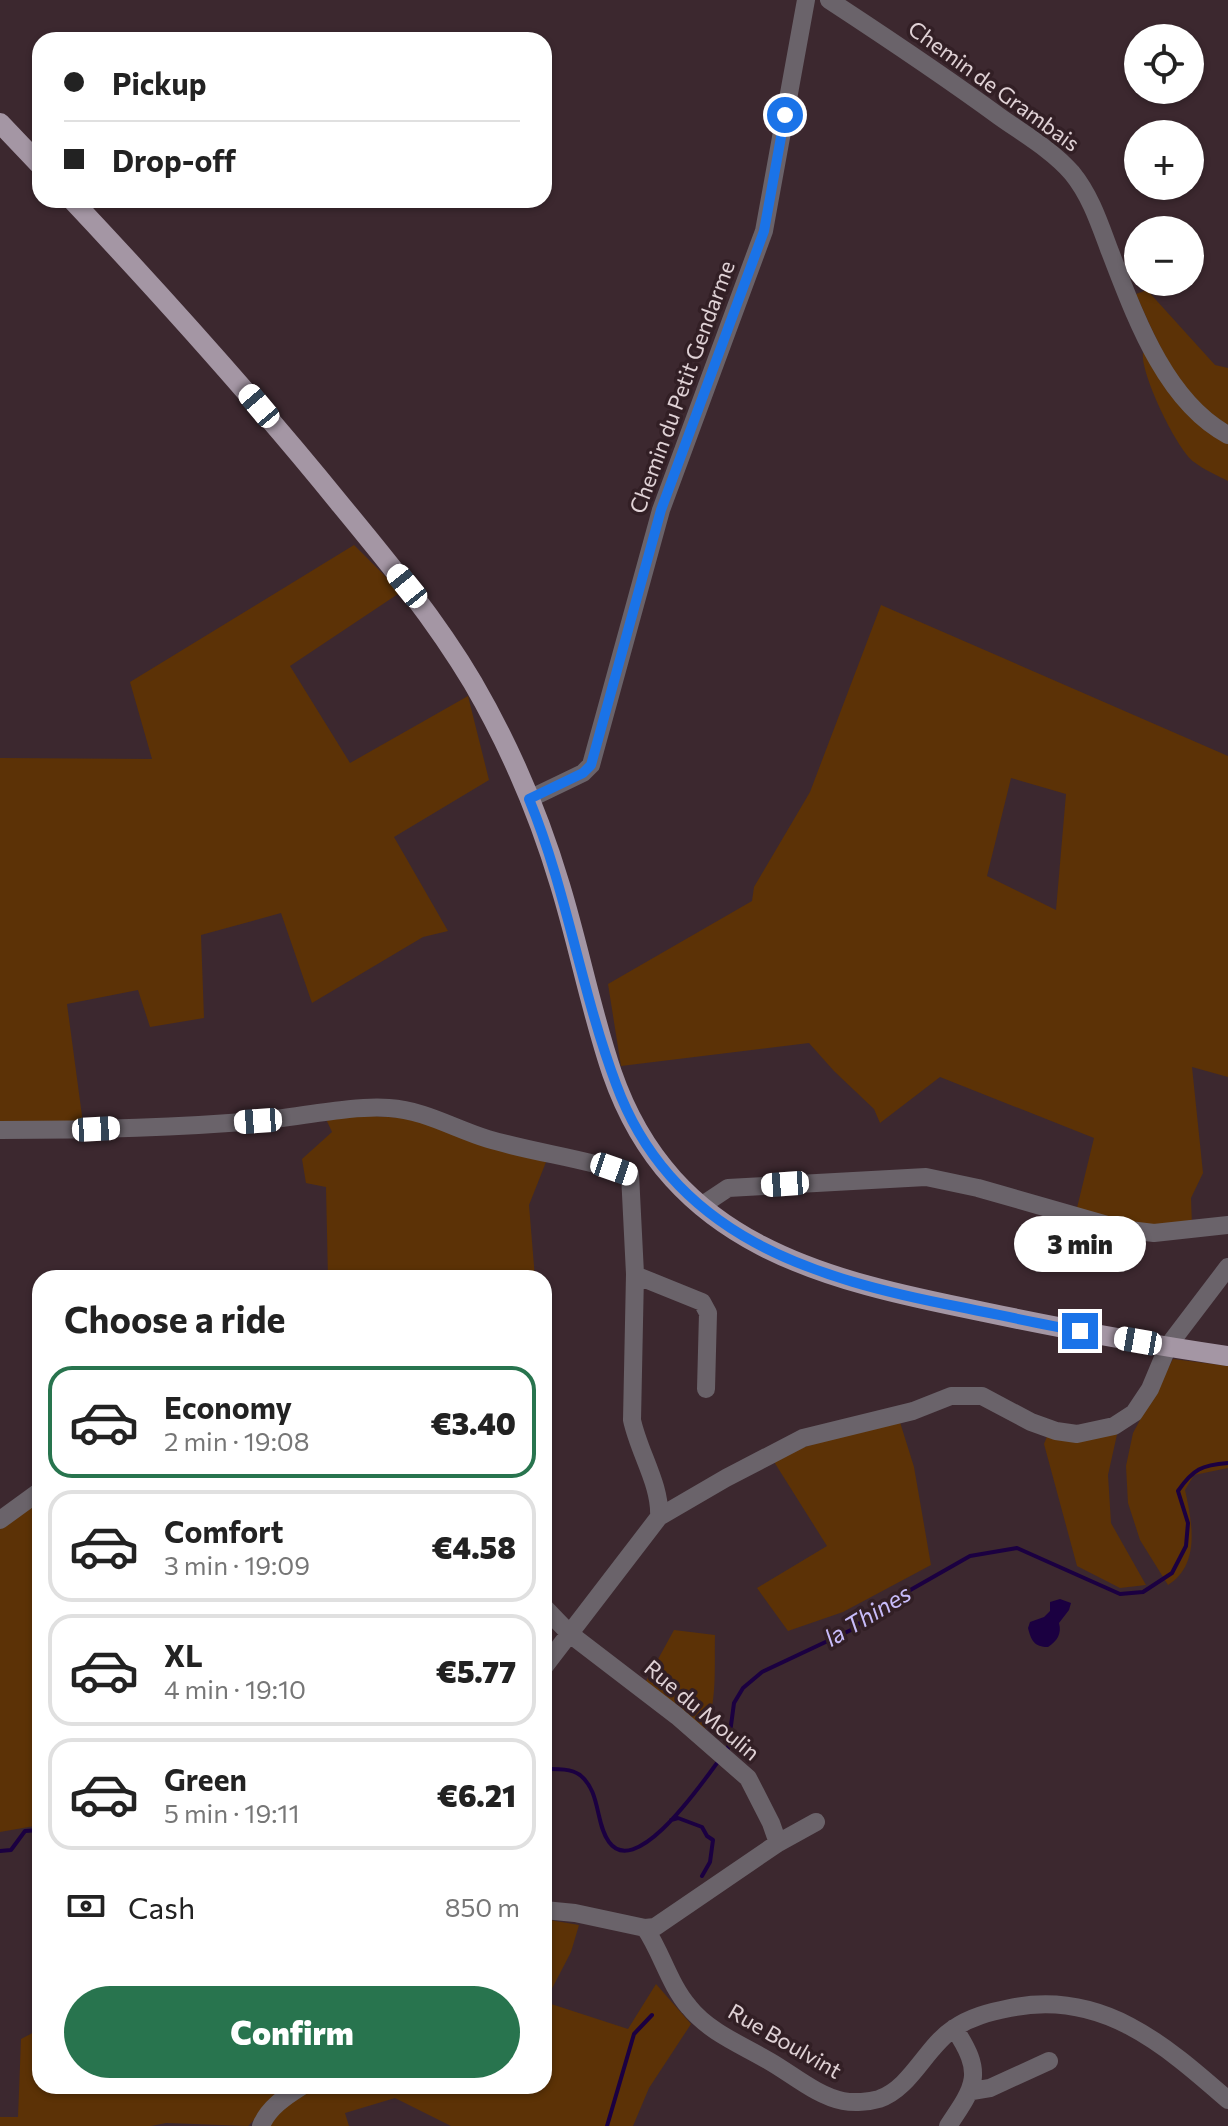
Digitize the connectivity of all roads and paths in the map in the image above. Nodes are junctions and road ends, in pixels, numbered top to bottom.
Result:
1 (806, 0) edge
2 (829, 0) edge
3 (0, 123) edge
4 (32, 157) edge
5 (79, 208) edge
6 (1228, 435) edge
7 (529, 799) junction
8 (0, 1130) edge
9 (656, 1158) junction
10 (630, 1174) junction
11 (701, 1206) junction
12 (1228, 1225) edge
13 (1228, 1267) edge
14 (635, 1275) junction
15 (1168, 1346) junction
16 (1228, 1356) edge
17 (706, 1389) dead end
18 (32, 1497) edge
19 (659, 1517) junction
20 (0, 1520) edge
21 (552, 1615) edge
22 (570, 1634) junction
23 (552, 1657) edge
24 (816, 1822) dead end
25 (778, 1843) junction
26 (552, 1911) edge
27 (645, 1928) junction
28 (954, 2028) junction
29 (1049, 2061) dead end
30 (972, 2091) junction
31 (290, 2094) edge
32 (1228, 2100) edge
33 (261, 2126) edge
34 (948, 2126) edge

1 - 7 street, Chemin du Petit Gendarme
2 - 6 street, Chemin de Grambais
3 - 4 main road
5 - 7 main road
7 - 9 main road
8 - 10 street
9 - 10 street
9 - 11 main road
10 - 14 street
11 - 12 street
11 - 15 main road
13 - 15 street
14 - 17 street
14 - 19 street
15 - 16 main road
15 - 19 street
18 - 20 street
19 - 22 street
21 - 22 street, Rue du Moulin
22 - 23 street
22 - 25 street, Rue du Moulin
24 - 25 street
25 - 27 street
26 - 27 street
27 - 28 street, Rue Boulvint
28 - 30 street
28 - 32 street, Rue Boulvint
29 - 30 street
30 - 34 street
31 - 33 street

